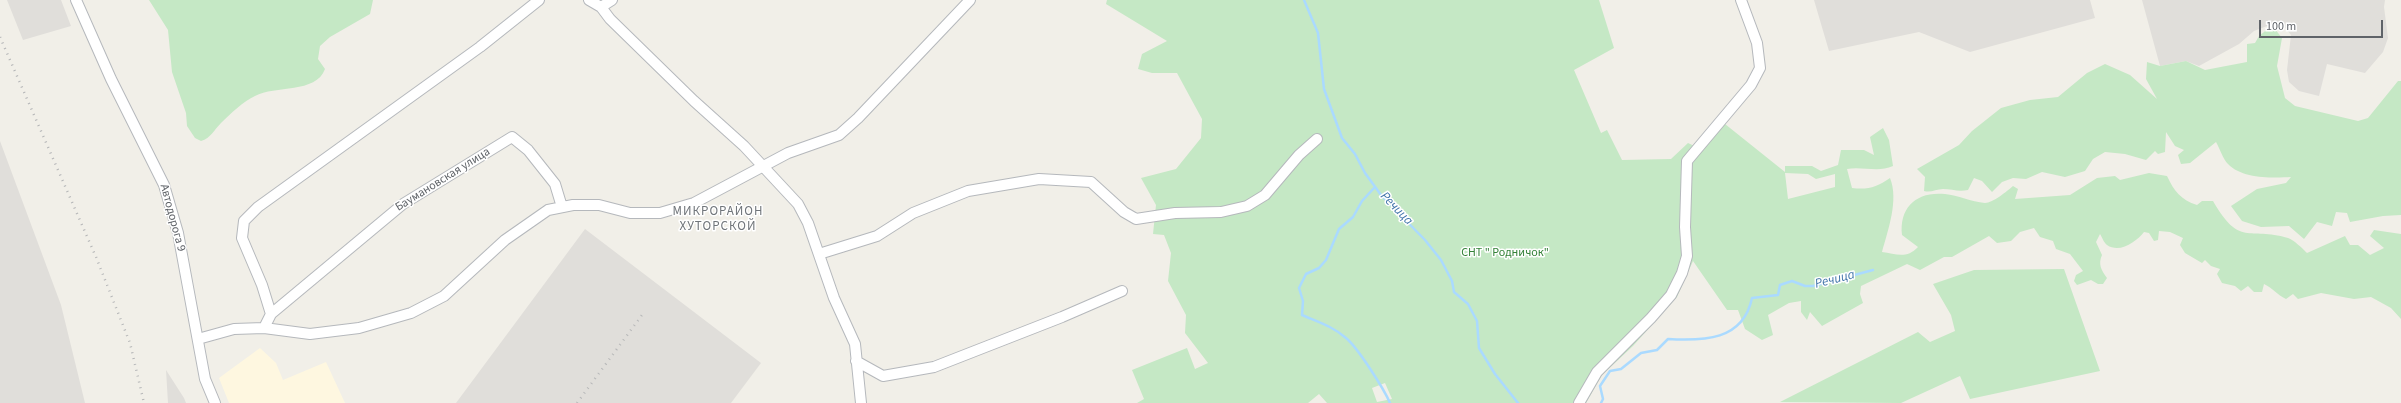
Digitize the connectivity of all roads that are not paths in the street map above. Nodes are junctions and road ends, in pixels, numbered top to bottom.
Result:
1 (76, 0) edge
2 (539, 0) edge
3 (589, 0) edge
4 (612, 0) edge
5 (970, 0) edge
6 (1741, 0) edge
7 (601, 7) junction
8 (1317, 139) dead end
9 (762, 167) junction
10 (562, 207) junction
11 (819, 254) junction
12 (1122, 292) dead end
13 (271, 314) junction
14 (264, 328) junction
15 (198, 338) junction
16 (856, 361) junction
17 (215, 403) edge
18 (861, 403) edge
19 (1579, 403) edge

1 - 15 street, Автодорога 9
2 - 13 street
3 - 7 street
4 - 7 street
5 - 9 street
6 - 19 street
7 - 9 street
8 - 11 street
9 - 10 street
9 - 11 street
10 - 13 street, Баумановская улица
10 - 14 street
11 - 16 street
12 - 16 street
13 - 14 street
14 - 15 street
15 - 17 street, Автодорога 9
16 - 18 street

